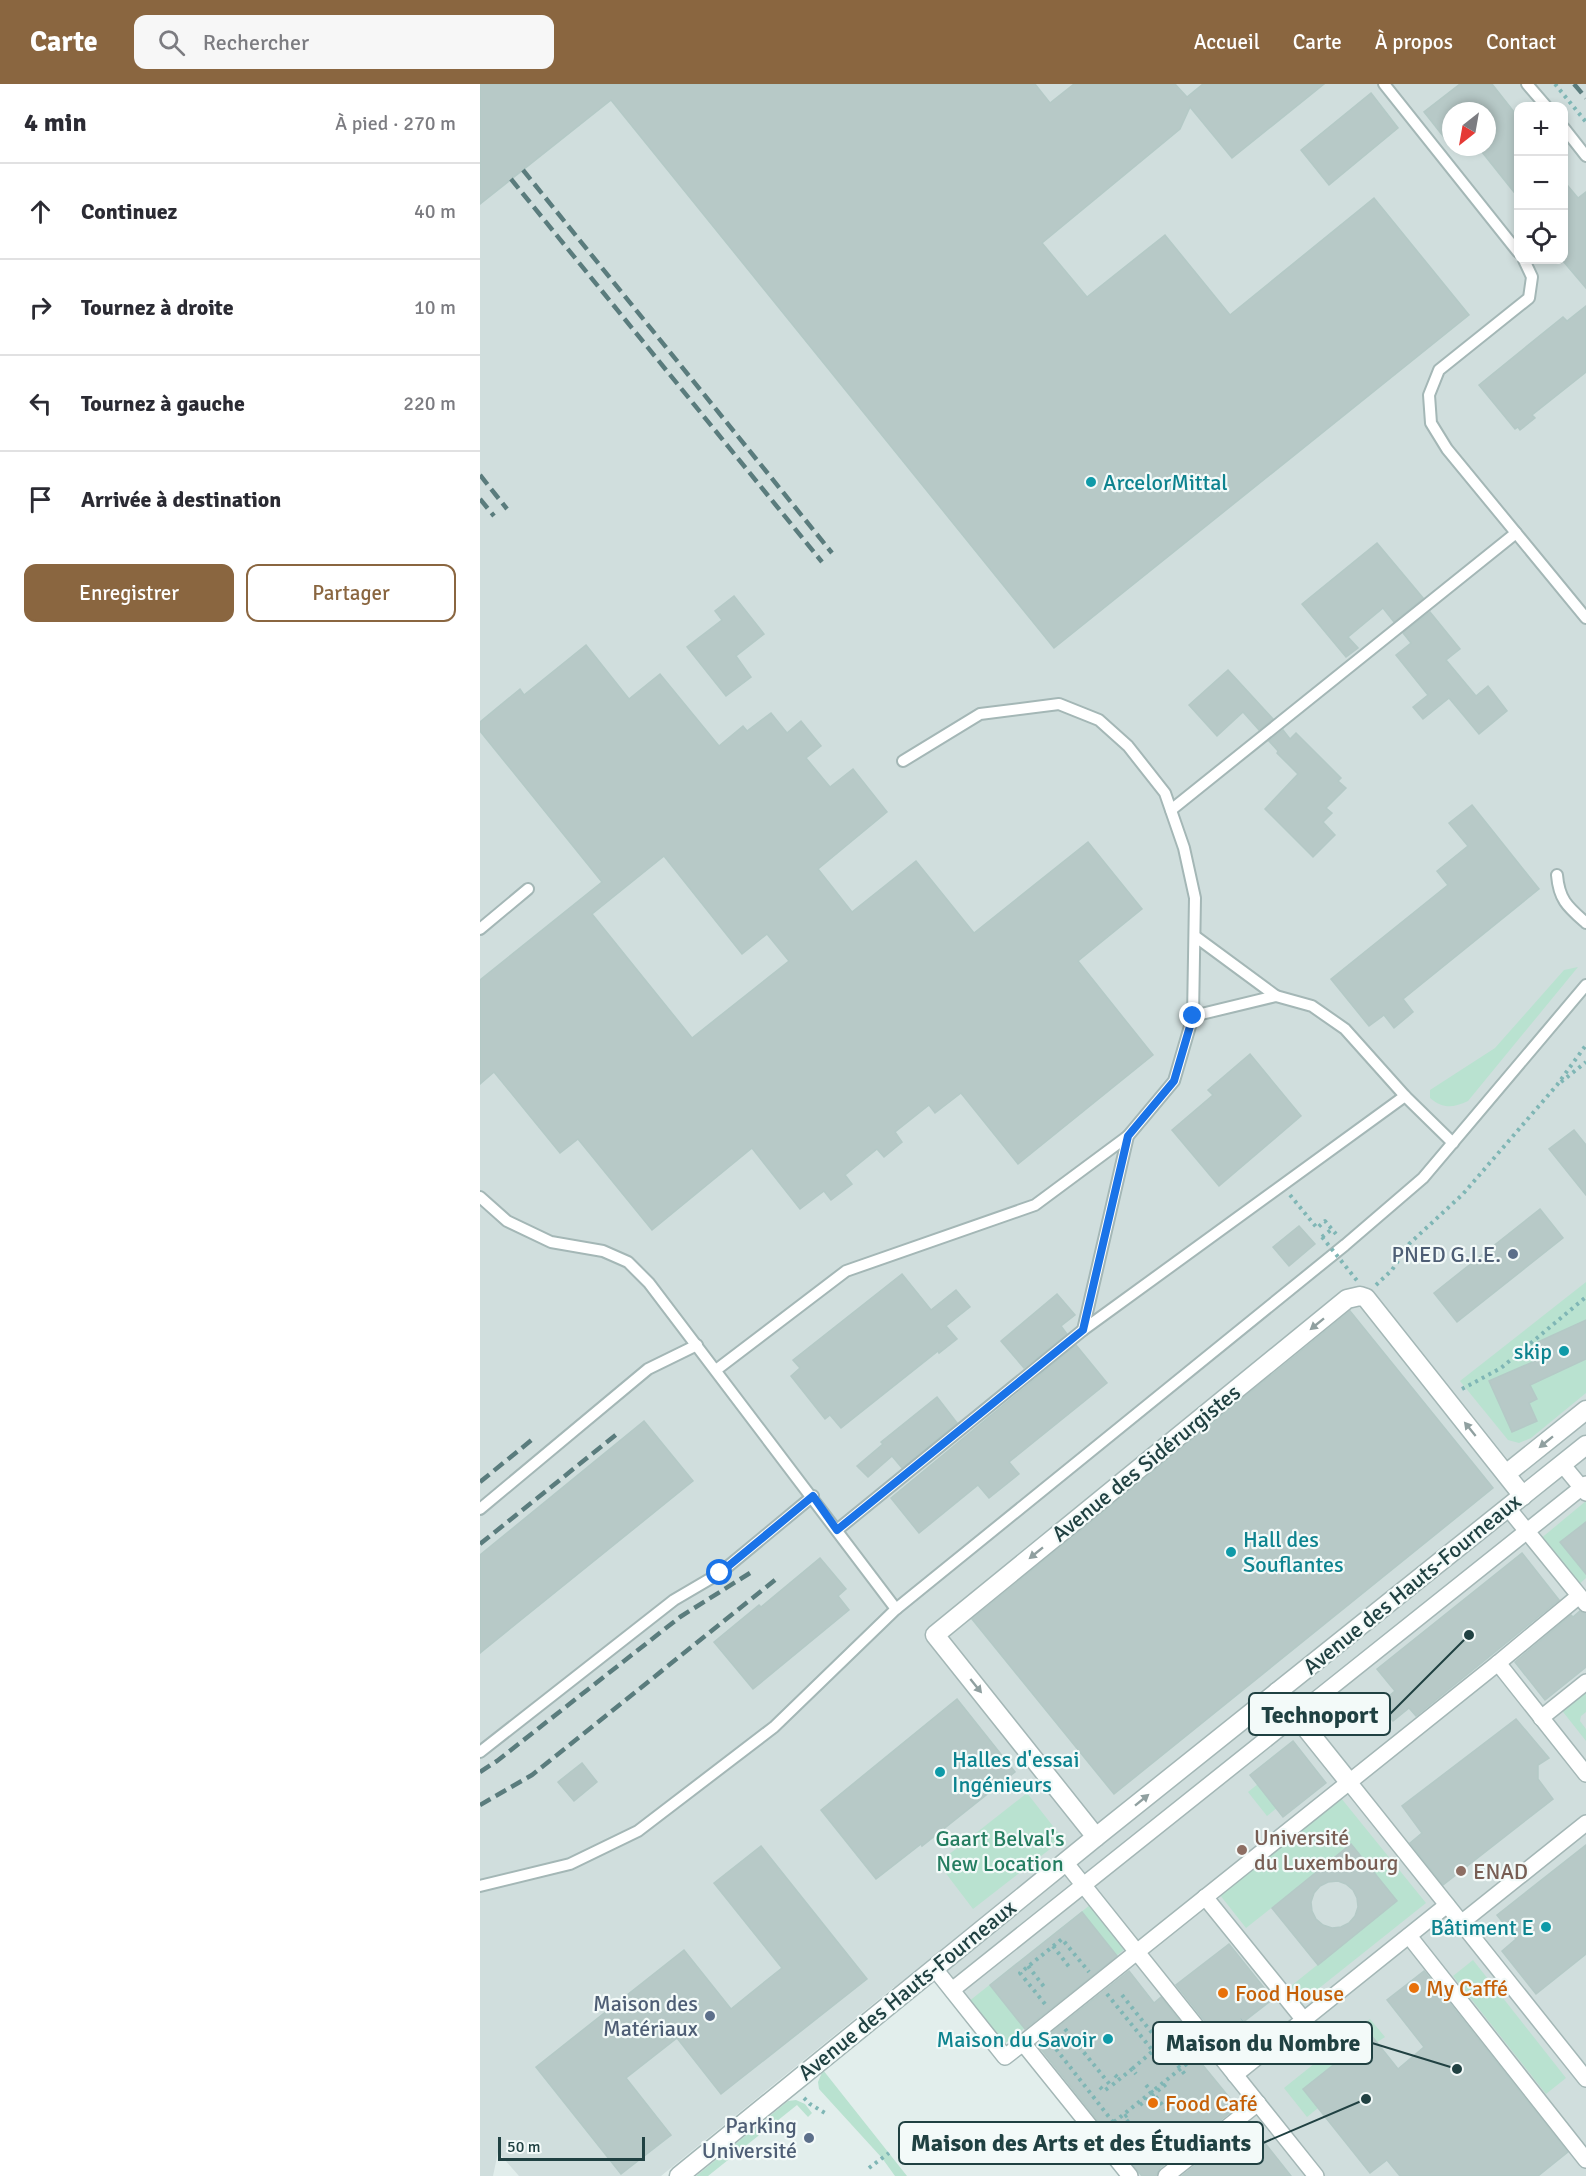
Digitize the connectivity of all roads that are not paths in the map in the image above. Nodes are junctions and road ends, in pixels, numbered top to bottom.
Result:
1 (1384, 84) edge
2 (1527, 84) edge
3 (1543, 102) edge
4 (1568, 135) edge
5 (1586, 156) edge
6 (1514, 247) edge
7 (1528, 264) edge
8 (1516, 533) junction
9 (1586, 618) edge
10 (903, 761) dead end
11 (1171, 810) junction
12 (1557, 875) dead end
13 (528, 889) dead end
14 (1586, 923) edge
15 (480, 929) edge
16 (1196, 937) junction
17 (1586, 985) edge
18 (1276, 996) junction
19 (1193, 1016) junction
20 (1405, 1096) junction
21 (1128, 1136) junction
22 (1453, 1143) junction
23 (480, 1197) edge
24 (1083, 1330) junction
25 (697, 1345) junction
26 (716, 1371) junction
27 (1586, 1410) edge
28 (1586, 1445) edge
29 (1563, 1464) junction
30 (1506, 1474) junction
31 (1584, 1488) edge
32 (813, 1496) junction
33 (1523, 1496) junction
34 (1508, 1508) junction
35 (480, 1509) edge
36 (837, 1530) junction
37 (1527, 1531) junction
38 (1582, 1595) edge
39 (896, 1609) junction
40 (1498, 1663) junction
41 (1586, 1682) edge
42 (1277, 1692) junction
43 (1296, 1715) junction
44 (1541, 1718) junction
45 (480, 1752) edge
46 (1586, 1774) edge
47 (1349, 1782) junction
48 (1586, 1823) edge
49 (1096, 1837) junction
50 (1065, 1862) junction
51 (1082, 1884) junction
52 (480, 1886) edge
53 (1205, 1897) junction
54 (1448, 1905) junction
55 (1461, 1923) junction
56 (1408, 1936) junction
57 (1137, 1952) junction
58 (935, 1969) junction
59 (952, 1990) junction
60 (1304, 2019) junction
61 (1023, 2043) junction
62 (1235, 2075) junction
63 (1586, 2079) edge
64 (1258, 2103) junction
65 (1586, 2160) edge
66 (679, 2176) edge
67 (1130, 2176) edge
68 (1166, 2176) edge
69 (1316, 2176) edge

1 - 6 lane
2 - 3 lane
4 - 5 lane
7 - 8 lane
8 - 9 lane
8 - 11 lane
10 - 11 lane
11 - 16 lane
12 - 14 lane
13 - 15 lane
16 - 18 lane
16 - 19 lane
17 - 22 lane
18 - 19 lane
18 - 20 lane
19 - 21 lane
20 - 22 lane
20 - 24 lane
21 - 24 lane
21 - 26 lane
22 - 39 lane
23 - 25 lane
24 - 36 lane
25 - 26 lane
25 - 35 lane
26 - 32 lane
27 -> 30 street, Avenue des Hauts-Fourneaux
28 - 29 street, Avenue des Hauts-Fourneaux
29 - 31 street
29 - 33 street, Avenue des Hauts-Fourneaux
30 - 33 street
30 -> 49 street, Avenue des Sidérurgistes
31 - 37 street, Avenue des Hauts-Fourneaux
32 - 36 lane
32 - 45 lane
33 - 34 street, Avenue des Hauts-Fourneaux
34 - 37 street
34 - 42 street, Avenue des Hauts-Fourneaux
36 - 39 lane
37 - 38 street
37 - 43 street, Avenue des Hauts-Fourneaux
38 - 40 street
39 - 52 lane
40 - 44 street
40 - 47 street
41 - 44 street
42 - 43 street
49 -> 42 street, Avenue des Hauts-Fourneaux
43 - 47 street
43 - 51 street, Avenue des Hauts-Fourneaux
44 - 46 street
47 - 53 street
47 - 54 street
48 - 55 street
49 - 50 street, Avenue des Hauts-Fourneaux
50 - 51 street
50 - 58 street, Avenue des Hauts-Fourneaux
51 - 57 street
51 - 59 street, Avenue des Hauts-Fourneaux
53 - 57 street
53 - 60 street
54 - 55 street
54 - 56 street
55 - 63 street
56 - 60 street
56 - 65 street
57 - 61 street
57 - 62 street
58 - 59 street
58 - 66 street, Avenue des Hauts-Fourneaux
59 - 61 street
60 - 62 street
61 - 67 street
62 - 64 street
64 - 68 street
64 - 69 street

